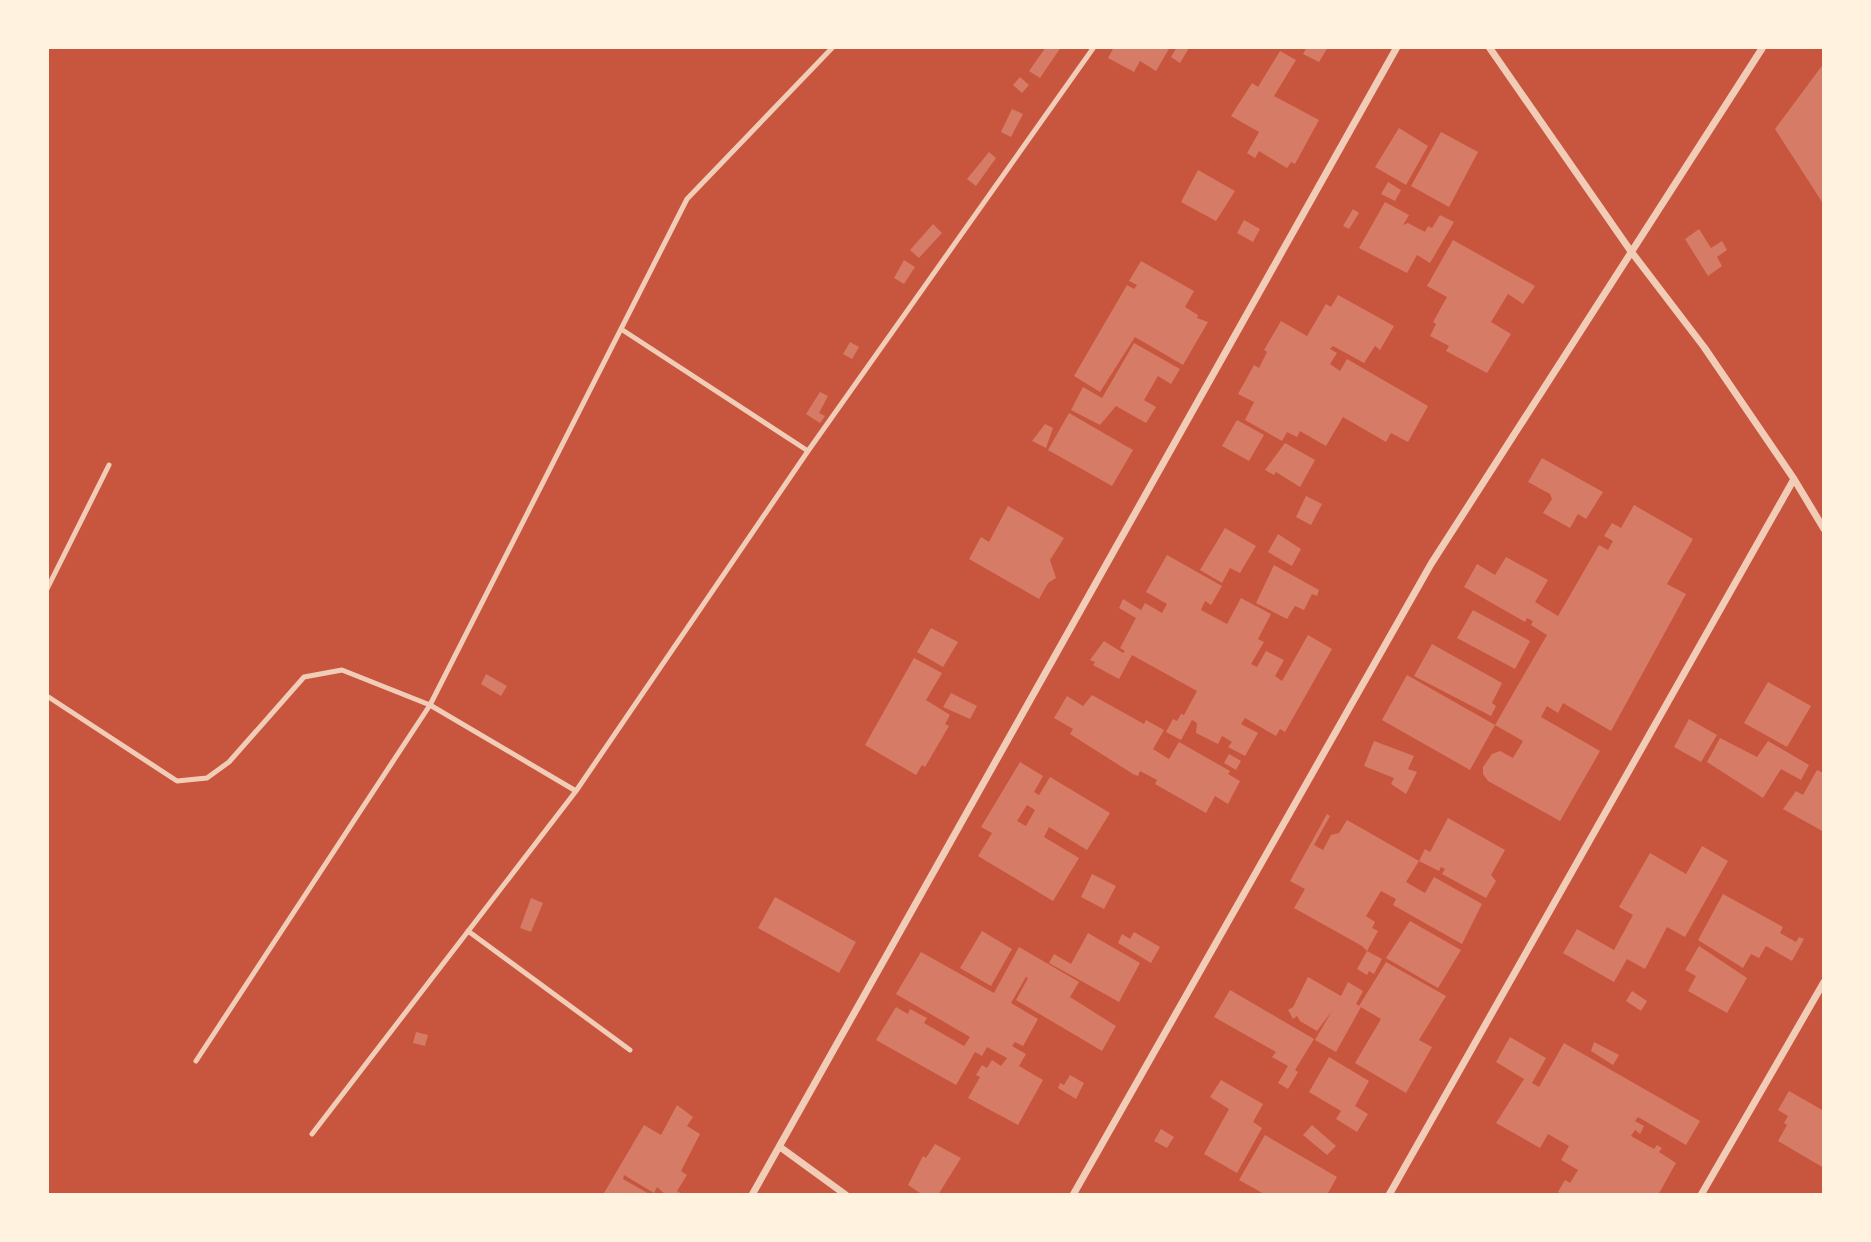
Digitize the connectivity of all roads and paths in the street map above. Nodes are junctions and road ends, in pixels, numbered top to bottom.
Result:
1 (833, 47) edge
2 (1094, 47) edge
3 (1397, 47) edge
4 (1489, 47) edge
5 (1763, 47) edge
6 (1630, 250) junction
7 (621, 329) junction
8 (808, 451) junction
9 (109, 465) dead end
10 (1794, 479) junction
11 (1824, 529) edge
12 (47, 589) edge
13 (47, 696) edge
14 (430, 705) junction
15 (576, 790) junction
16 (468, 931) junction
17 (1824, 982) edge
18 (630, 1050) dead end
19 (196, 1061) dead end
20 (312, 1134) dead end
21 (780, 1147) junction
22 (752, 1195) edge
23 (846, 1195) edge
24 (1073, 1195) edge
25 (1389, 1195) edge
26 (1701, 1195) edge

1 - 7 lane
2 - 8 lane
3 - 21 street
4 - 6 street
5 - 6 street
6 - 10 street
6 - 24 street
7 - 8 lane
7 - 14 lane
8 - 15 lane
9 - 12 lane
10 - 11 street
10 - 25 street
13 - 14 lane
14 - 15 lane
14 - 19 lane
15 - 16 lane
16 - 18 lane
16 - 20 lane
17 - 26 street
21 - 22 street
21 - 23 street

